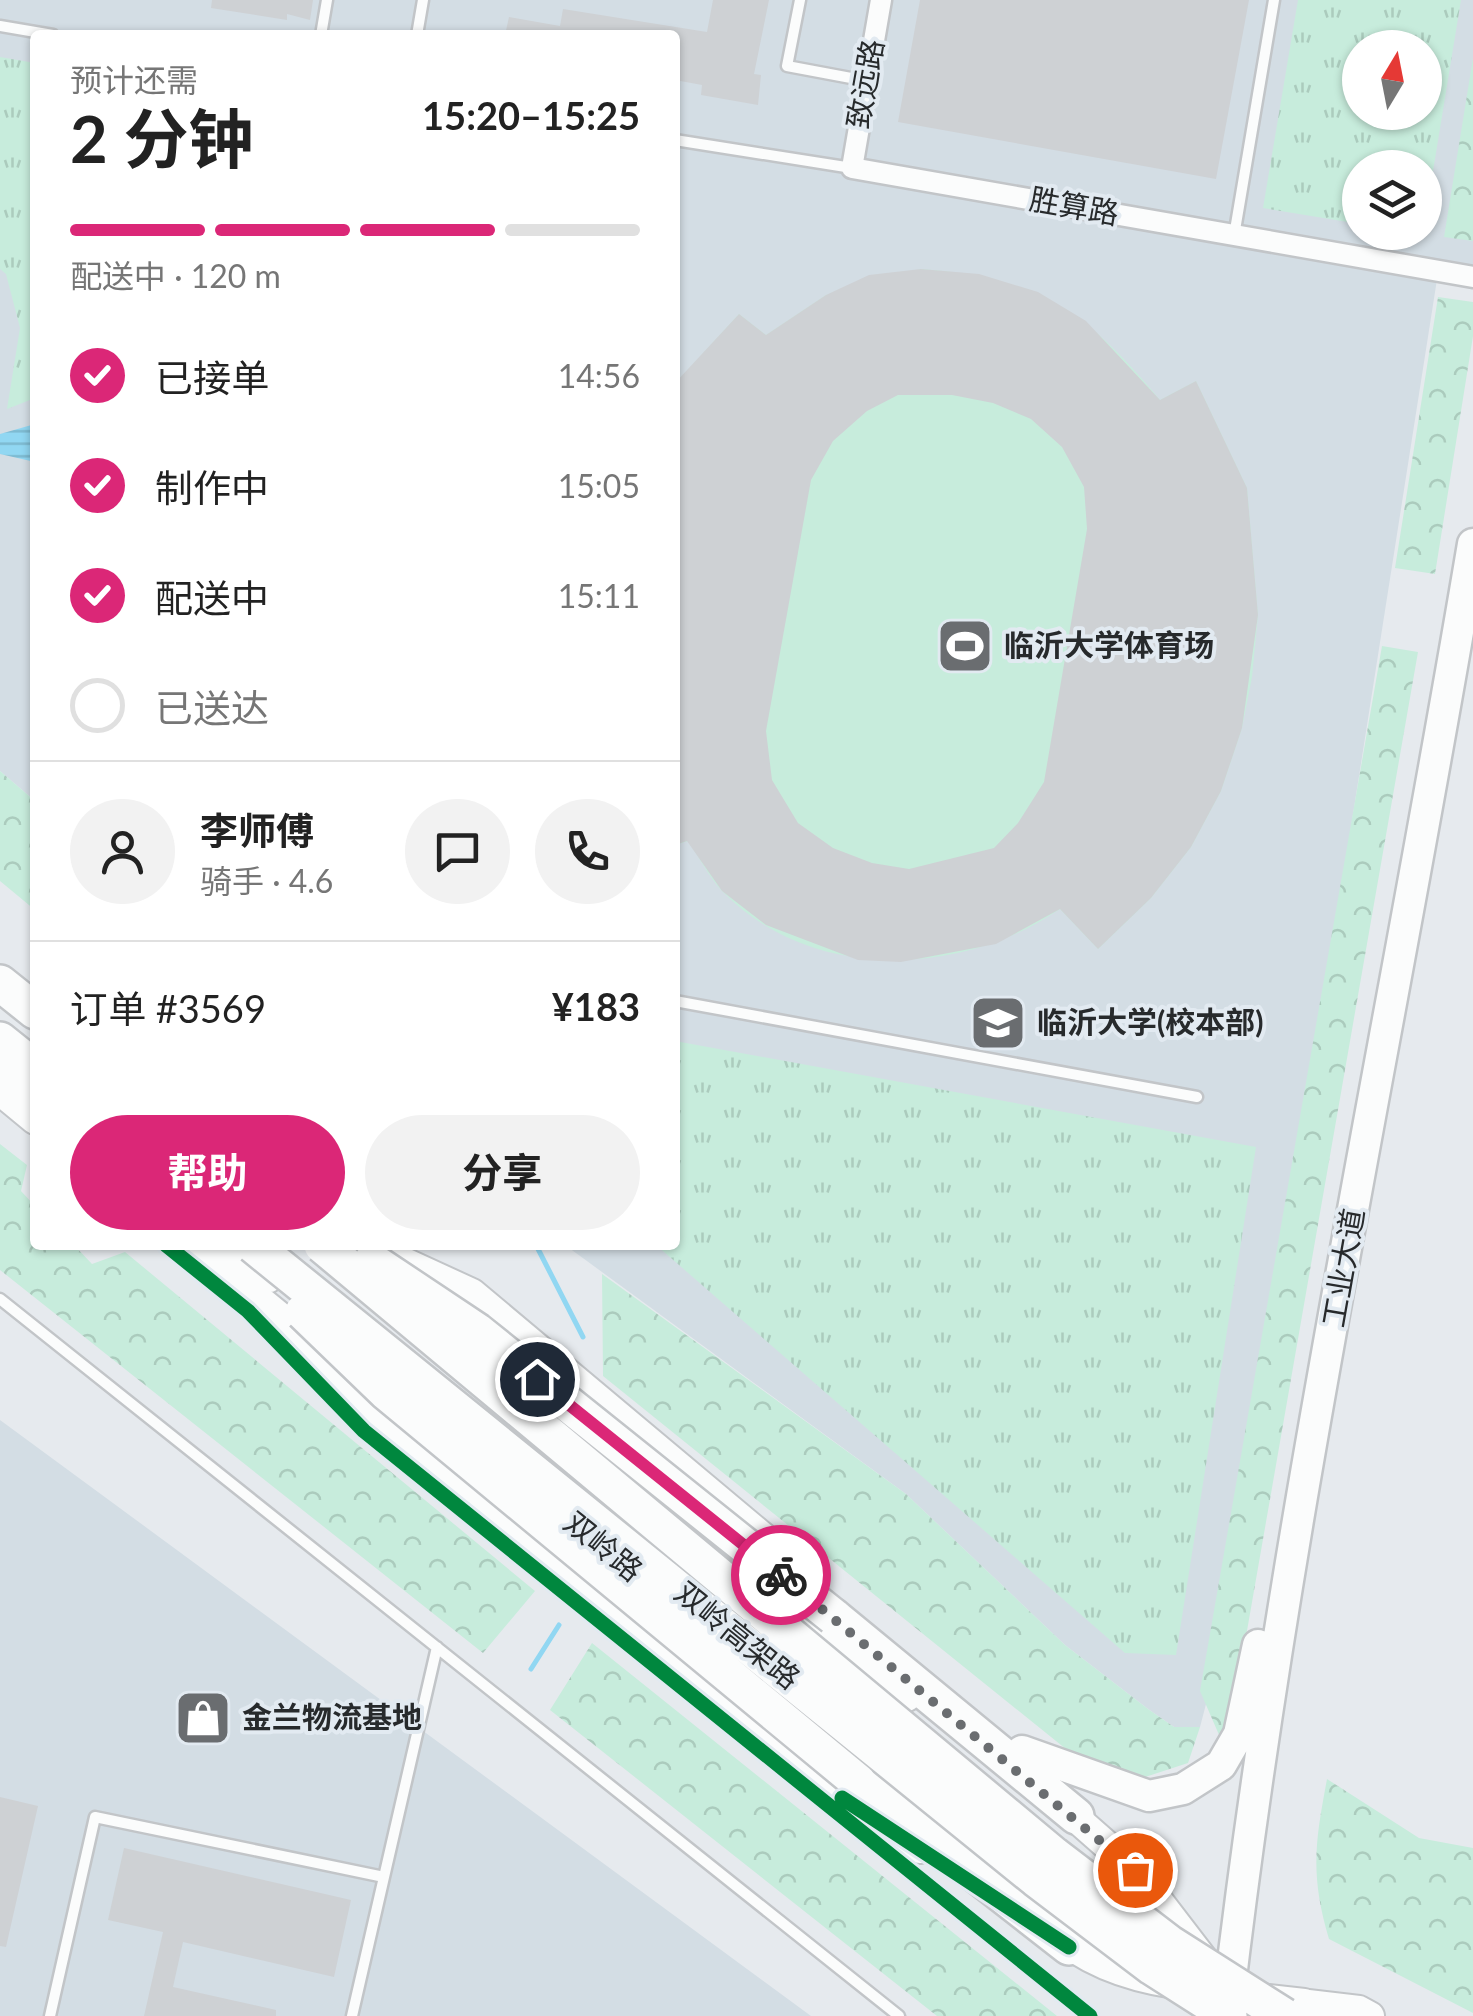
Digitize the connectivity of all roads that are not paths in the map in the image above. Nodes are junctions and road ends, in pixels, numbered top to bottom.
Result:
1 (328, 0) edge
2 (423, 0) edge
3 (800, 0) edge
4 (881, 0) edge
5 (1274, 0) edge
6 (0, 26) edge
7 (323, 30) edge
8 (418, 30) edge
9 (30, 31) edge
10 (867, 81) junction
11 (680, 141) edge
12 (852, 168) junction
13 (1234, 236) junction
14 (1473, 277) edge
15 (1473, 544) edge
16 (1473, 650) edge
17 (0, 964) edge
18 (0, 983) edge
19 (30, 989) edge
20 (680, 1002) edge
21 (30, 1007) edge
22 (0, 1040) edge
23 (0, 1064) edge
24 (30, 1064) edge
25 (0, 1083) edge
26 (30, 1087) edge
27 (0, 1092) edge
28 (1197, 1097) dead end
29 (30, 1098) edge
30 (30, 1116) edge
31 (198, 1250) edge
32 (236, 1250) edge
33 (237, 1250) edge
34 (260, 1250) edge
35 (328, 1250) edge
36 (356, 1250) edge
37 (369, 1250) edge
38 (375, 1250) edge
39 (0, 1299) edge
40 (419, 1399) junction
41 (458, 1487) junction
42 (1287, 1590) junction
43 (436, 1647) junction
44 (1022, 1751) junction
45 (1076, 1816) junction
46 (384, 1877) junction
47 (1069, 1946) junction
48 (1229, 2012) edge
49 (1305, 2012) edge
50 (50, 2016) edge
51 (352, 2016) edge
52 (898, 2016) edge
53 (1370, 2016) edge

1 - 7 lane
2 - 8 lane
3 - 10 lane
4 - 10 street, 致远路
5 - 13 lane
6 - 9 lane
10 - 12 street, 致远路
11 - 12 lane, 胜算路
12 - 13 street, 胜算路
13 - 14 street, 胜算路
15 - 42 main road, 工业大道
16 - 48 main road, 工业大道
17 - 19 main road
18 - 21 highway
20 - 28 lane
22 - 24 highway
23 - 26 main road
25 - 29 main road
27 - 30 main road
31 - 41 main road
32 - 47 highway, bridge
33 - 40 main road, 双岭路
34 - 48 highway, 双岭高架路, bridge
35 - 49 highway, 双岭高架路, bridge
36 - 45 highway, bridge
37 - 45 main road
38 - 44 main road
39 - 43 lane
40 - 41 main road
40 - 47 main road, 双岭路
41 - 47 main road
42 - 44 main road
42 - 48 main road, 工业大道
43 - 46 lane
43 - 52 lane
44 - 45 main road
45 - 48 main road
46 - 50 lane
46 - 51 lane
47 - 48 main road, 双岭路
48 - 49 main road, 双岭路
49 - 53 main road, 双岭路

